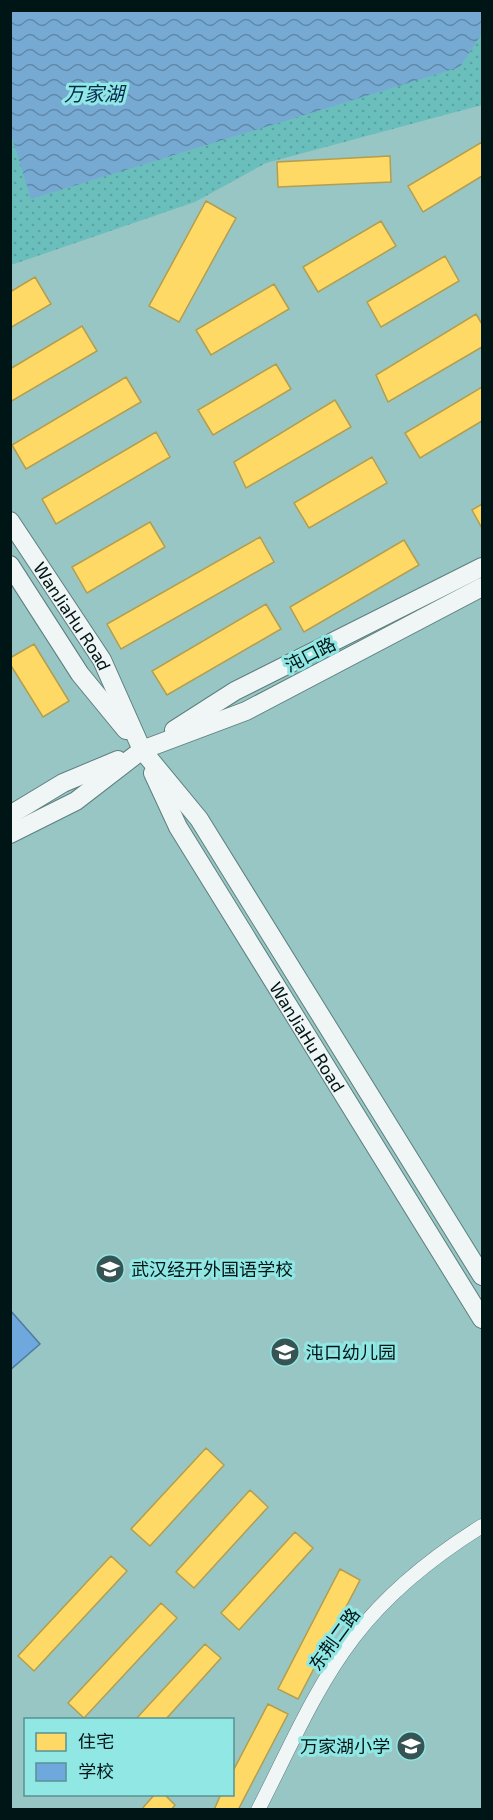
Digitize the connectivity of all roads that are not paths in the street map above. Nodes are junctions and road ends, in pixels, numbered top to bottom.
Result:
1 (10, 521) edge
2 (10, 565) edge
3 (483, 567) edge
4 (483, 587) edge
5 (142, 750) junction
6 (10, 815) edge
7 (10, 834) edge
8 (483, 1276) edge
9 (483, 1320) edge
10 (483, 1526) edge
11 (258, 1809) edge

1 - 5 main road, WanJiaHu Road
2 - 5 main road, WanJiaHu Road
3 - 5 main road, 沌口路
4 - 5 main road, 沌口路
5 - 6 main road, 沌口路
5 - 7 main road, 沌口路
5 - 8 main road, WanJiaHu Road
5 - 9 main road, WanJiaHu Road
10 - 11 street, 东荆二路

